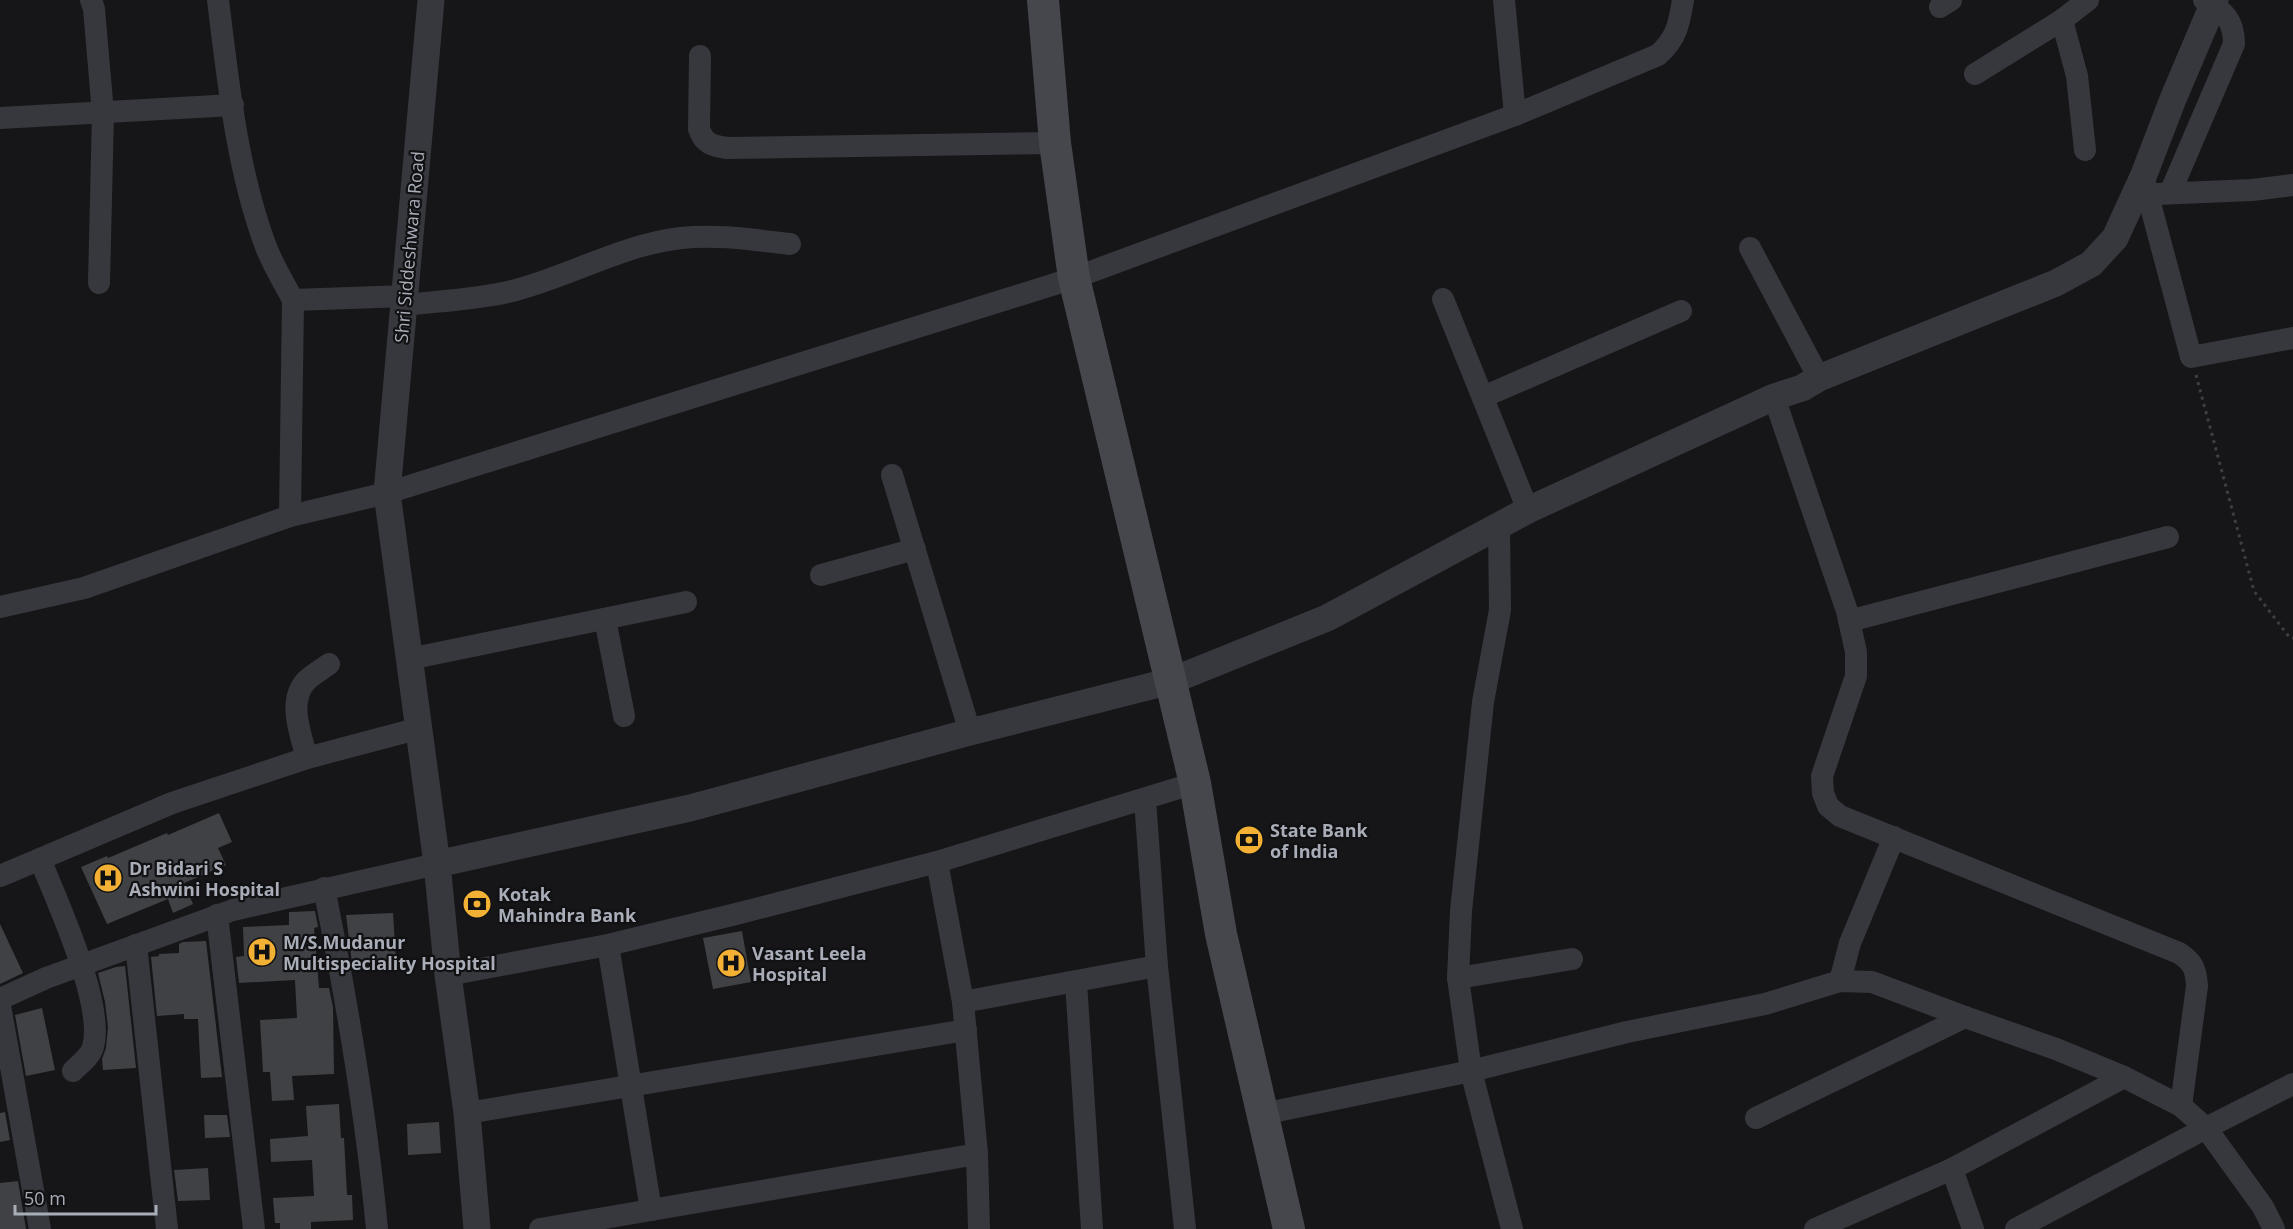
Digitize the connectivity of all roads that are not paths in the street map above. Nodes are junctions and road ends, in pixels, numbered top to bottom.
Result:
1 (91, 0) edge
2 (218, 0) edge
3 (431, 0) edge
4 (1043, 0) edge
5 (1504, 0) edge
6 (1683, 0) edge
7 (2088, 0) edge
8 (2211, 2) edge
9 (2062, 20) junction
10 (700, 56) dead end
11 (1975, 74) dead end
12 (233, 105) junction
13 (103, 113) junction
14 (1515, 115) junction
15 (0, 118) edge
16 (1056, 143) junction
17 (2085, 150) dead end
18 (2293, 185) edge
19 (2154, 188) junction
20 (790, 244) dead end
21 (1750, 248) dead end
22 (1074, 278) junction
23 (99, 284) dead end
24 (1443, 299) dead end
25 (293, 300) junction
26 (404, 301) junction
27 (1681, 311) dead end
28 (2293, 338) edge
29 (1818, 378) junction
30 (1483, 397) junction
31 (1774, 398) junction
32 (892, 475) dead end
33 (387, 493) junction
34 (1528, 510) junction
35 (290, 516) junction
36 (1499, 526) junction
37 (2168, 537) dead end
38 (915, 549) junction
39 (821, 575) dead end
40 (686, 602) dead end
41 (0, 607) edge
42 (606, 619) junction
43 (1850, 621) junction
44 (409, 659) junction
45 (329, 664) dead end
46 (1171, 681) junction
47 (624, 716) dead end
48 (420, 728) junction
49 (970, 732) junction
50 (307, 758) junction
51 (1195, 783) junction
52 (1145, 800) junction
53 (1894, 837) junction
54 (40, 859) junction
55 (937, 862) junction
56 (437, 864) junction
57 (0, 876) edge
58 (324, 888) junction
59 (217, 915) junction
60 (136, 945) junction
61 (608, 945) junction
62 (1572, 959) dead end
63 (81, 965) junction
64 (1157, 966) junction
65 (448, 975) junction
66 (1458, 978) junction
67 (1840, 981) junction
68 (1076, 982) junction
69 (0, 999) edge
70 (963, 1002) junction
71 (0, 1006) edge
72 (1965, 1017) junction
73 (966, 1030) junction
74 (73, 1071) dead end
75 (1471, 1071) junction
76 (2124, 1077) junction
77 (631, 1084) junction
78 (2293, 1084) edge
79 (2181, 1106) junction
80 (467, 1113) junction
81 (1263, 1114) junction
82 (1756, 1118) dead end
83 (2206, 1128) junction
84 (977, 1154) junction
85 (1952, 1169) junction
86 (651, 1210) junction
87 (2293, 1226) edge
88 (40, 1229) edge
89 (167, 1229) edge
90 (254, 1229) edge
91 (377, 1229) edge
92 (477, 1229) edge
93 (540, 1229) edge
94 (979, 1229) edge
95 (1092, 1229) edge
96 (1185, 1229) edge
97 (1289, 1229) edge
98 (1512, 1229) edge
99 (1815, 1229) edge
100 (1973, 1229) edge
101 (2016, 1229) edge
102 (2274, 1229) edge
103 (2285, 1229) edge

1 - 13 street
2 - 12 street
3 - 26 street, Shri Siddeshwara Road
4 - 16 main road
5 - 14 street
6 - 14 street
7 - 9 street
8 - 19 street
9 - 11 street
9 - 17 street
10 - 16 street
12 - 13 street
12 - 25 street
13 - 15 street
13 - 23 street
14 - 22 street
16 - 22 main road
18 - 19 street
19 - 28 street
19 - 29 street
20 - 26 street
21 - 29 street
22 - 33 street
22 - 46 main road
24 - 30 street
25 - 26 street
25 - 35 street
26 - 33 street, Shri Siddeshwara Road
27 - 30 street
29 - 31 street
30 - 34 street
31 - 34 street
31 - 43 street
32 - 38 street
33 - 35 street
33 - 44 street, Shri Siddeshwara Road
34 - 36 street
35 - 41 street
36 - 46 street
36 - 66 street
37 - 43 street
38 - 39 street
38 - 49 street
40 - 42 street
42 - 44 street
42 - 47 street
43 - 53 street
44 - 48 street, Shri Siddeshwara Road
45 - 50 street
46 - 49 street
46 - 51 main road
48 - 50 street
48 - 56 street, Shri Siddeshwara Road
49 - 56 street
50 - 54 street
51 - 52 street
51 - 81 main road
52 - 55 street
52 - 64 street
53 - 67 street
53 - 79 street
54 - 57 street
54 - 63 street
55 - 61 street
55 - 70 street
56 - 58 street
56 - 65 street, Shri Siddeshwara Road
58 - 59 street
58 - 91 street
59 - 60 street
59 - 90 street
60 - 63 street
60 - 89 street
61 - 65 street
61 - 77 street
62 - 66 street
63 - 69 street
63 - 74 street
64 - 68 street
64 - 96 street
65 - 80 street, Shri Siddeshwara Road
66 - 75 street
67 - 72 street
67 - 75 street
68 - 70 street
68 - 95 street
70 - 73 street
71 - 88 street
72 - 76 street
72 - 82 street
73 - 77 street
73 - 84 street
75 - 81 street
75 - 98 street
76 - 79 street
76 - 85 street
77 - 80 street
77 - 86 street
78 - 83 street
79 - 83 street
80 - 92 street, Shri Siddeshwara Road
81 - 97 main road
83 - 101 street
83 - 102 street
84 - 86 street
84 - 94 street
85 - 99 street
85 - 100 street
86 - 93 street
87 - 103 street

